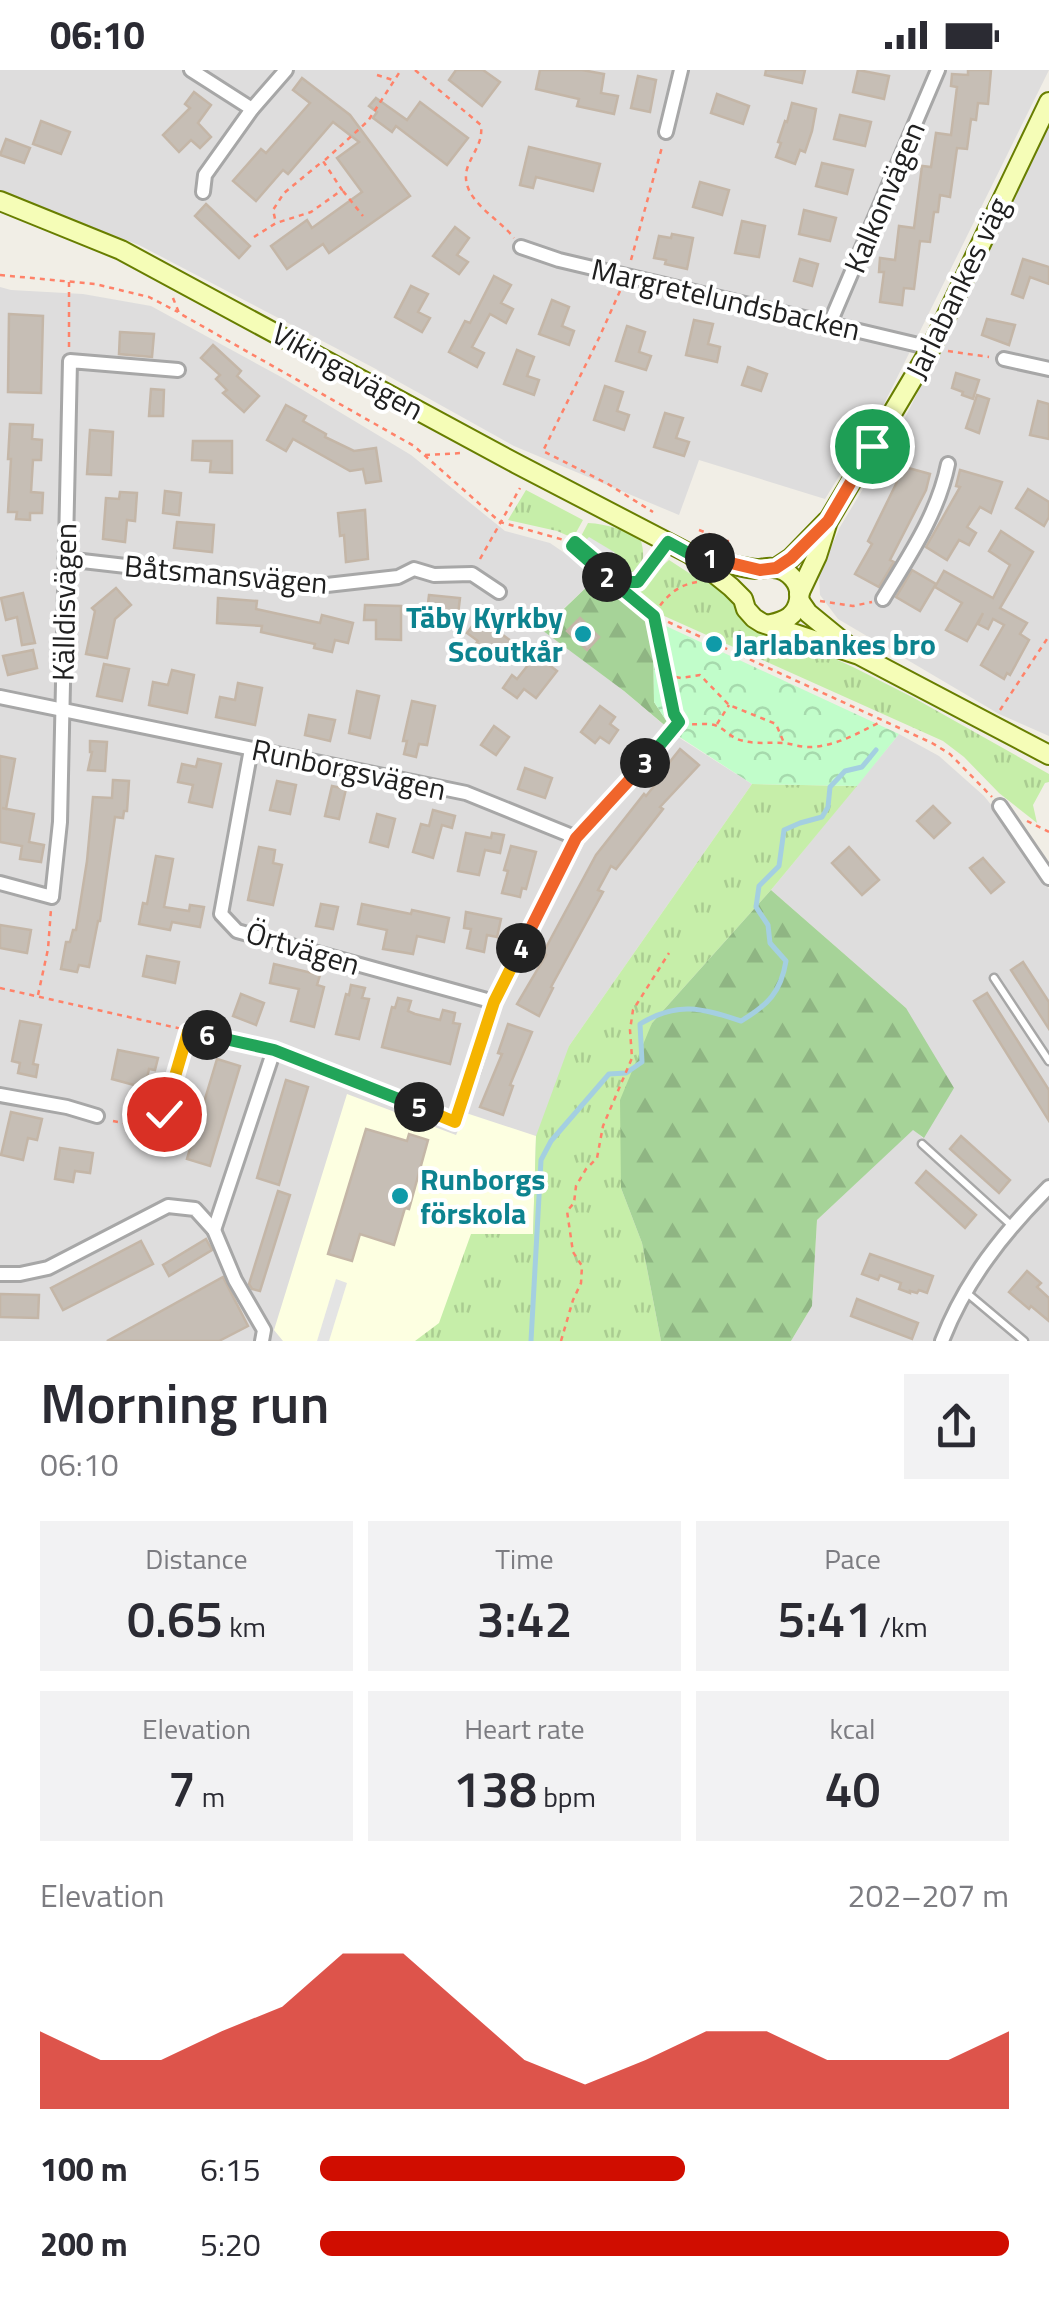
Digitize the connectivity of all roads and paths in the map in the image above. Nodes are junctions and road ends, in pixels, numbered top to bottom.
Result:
1 (190, 70) edge
2 (286, 70) edge
3 (401, 70) edge
4 (415, 70) edge
5 (681, 70) edge
6 (938, 70) edge
7 (377, 75) dead end
8 (394, 81) junction
9 (1049, 102) edge
10 (252, 109) junction
11 (666, 132) joint
12 (323, 162) junction
13 (342, 190) junction
14 (203, 192) dead end
15 (0, 201) edge
16 (363, 216) dead end
17 (276, 223) junction
18 (254, 237) dead end
19 (520, 247) joint
20 (0, 275) edge
21 (626, 276) junction
22 (69, 282) junction
23 (171, 293) dead end
24 (179, 313) junction
25 (830, 323) junction
26 (931, 348) junction
27 (1004, 359) joint
28 (70, 361) junction
29 (178, 370) dead end
30 (1049, 370) edge
31 (465, 453) dead end
32 (424, 454) junction
33 (948, 464) dead end
34 (517, 482) dead end
35 (520, 488) dead end
36 (531, 490) dead end
37 (653, 512) dead end
38 (828, 521) junction
39 (500, 522) junction
40 (668, 542) junction
41 (574, 544) joint
42 (690, 554) junction
43 (65, 559) junction
44 (768, 569) junction
45 (472, 574) junction
46 (499, 592) dead end
47 (624, 592) dead end
48 (804, 598) junction
49 (743, 599) junction
50 (883, 599) joint
51 (654, 616) junction
52 (771, 624) junction
53 (859, 655) junction
54 (665, 675) junction
55 (0, 697) edge
56 (729, 704) junction
57 (62, 709) junction
58 (883, 720) junction
59 (679, 722) junction
60 (716, 725) junction
61 (784, 743) junction
62 (251, 749) junction
63 (656, 752) joint
64 (1049, 755) edge
65 (1000, 806) joint
66 (576, 838) junction
67 (1049, 878) edge
68 (0, 883) edge
69 (52, 897) junction
70 (669, 953) dead end
71 (994, 978) dead end
72 (0, 988) edge
73 (38, 996) junction
74 (494, 1002) junction
75 (188, 1032) junction
76 (274, 1050) junction
77 (1049, 1061) edge
78 (472, 1074) joint
79 (0, 1095) edge
80 (97, 1116) joint
81 (922, 1144) dead end
82 (1049, 1187) edge
83 (1012, 1225) junction
84 (214, 1230) junction
85 (0, 1274) edge
86 (966, 1292) junction
87 (262, 1341) edge
88 (561, 1341) edge
89 (942, 1341) edge
90 (1024, 1341) edge

1 - 10 street
2 - 10 street
3 - 8 path
4 - 19 path
5 - 11 street
6 - 25 street, Kalkonvägen
7 - 8 path
8 - 12 path
9 - 26 main road, Jarlabankes väg
10 - 14 street
11 - 21 path
12 - 13 path
12 - 17 path
13 - 16 path
13 - 17 path
15 - 40 main road, Vikingavägen
17 - 18 path
19 - 21 street, Margretelundsbacken
20 - 22 path
21 - 25 street, Margretelundsbacken
21 - 37 path
22 - 24 path
22 - 28 path
23 - 24 path
24 - 32 path
25 - 26 street, Margretelundsbacken
26 - 27 path
26 - 38 main road, Jarlabankes väg
27 - 30 street
28 - 29 street
28 - 43 street, Källdisvägen
31 - 32 path
32 - 39 path
33 - 50 street
34 - 36 path
35 - 39 path
38 - 44 main road, Jarlabankes väg
38 - 48 main road, Jarlabankes väg
39 - 41 path
39 - 45 path
40 - 41 lane
40 - 42 main road, Vikingavägen
42 - 44 main road, Vikingavägen
42 - 49 main road, Vikingavägen
43 - 45 street, Båtsmansvägen
43 - 57 street, Källdisvägen
44 - 48 main road, Vikingavägen
44 - 49 main road
45 - 46 street
47 - 51 path
48 - 50 path
48 - 52 main road
48 - 53 main road, Vikingavägen
49 - 52 main road, Vikingavägen
51 - 54 path
51 - 58 path
52 - 53 main road, Vikingavägen
53 - 64 main road, Vikingavägen
54 - 56 path
54 - 59 path
55 - 57 street, Runborgsvägen
56 - 60 path
56 - 61 path
57 - 62 street, Runborgsvägen
57 - 69 street, Källdisvägen
58 - 61 path
58 - 65 path
59 - 60 path
59 - 63 path
60 - 61 path
62 - 66 street, Runborgsvägen
62 - 74 street, Örtvägen
63 - 66 street
65 - 67 street
66 - 74 street
68 - 69 street
69 - 73 path
70 - 88 path
71 - 77 lane
72 - 73 path
73 - 75 path
74 - 78 street
75 - 76 path
75 - 80 path
76 - 78 path
76 - 84 street
79 - 80 street
81 - 83 lane
82 - 83 street
83 - 86 street
84 - 85 street
84 - 87 street
86 - 89 street
86 - 90 lane

